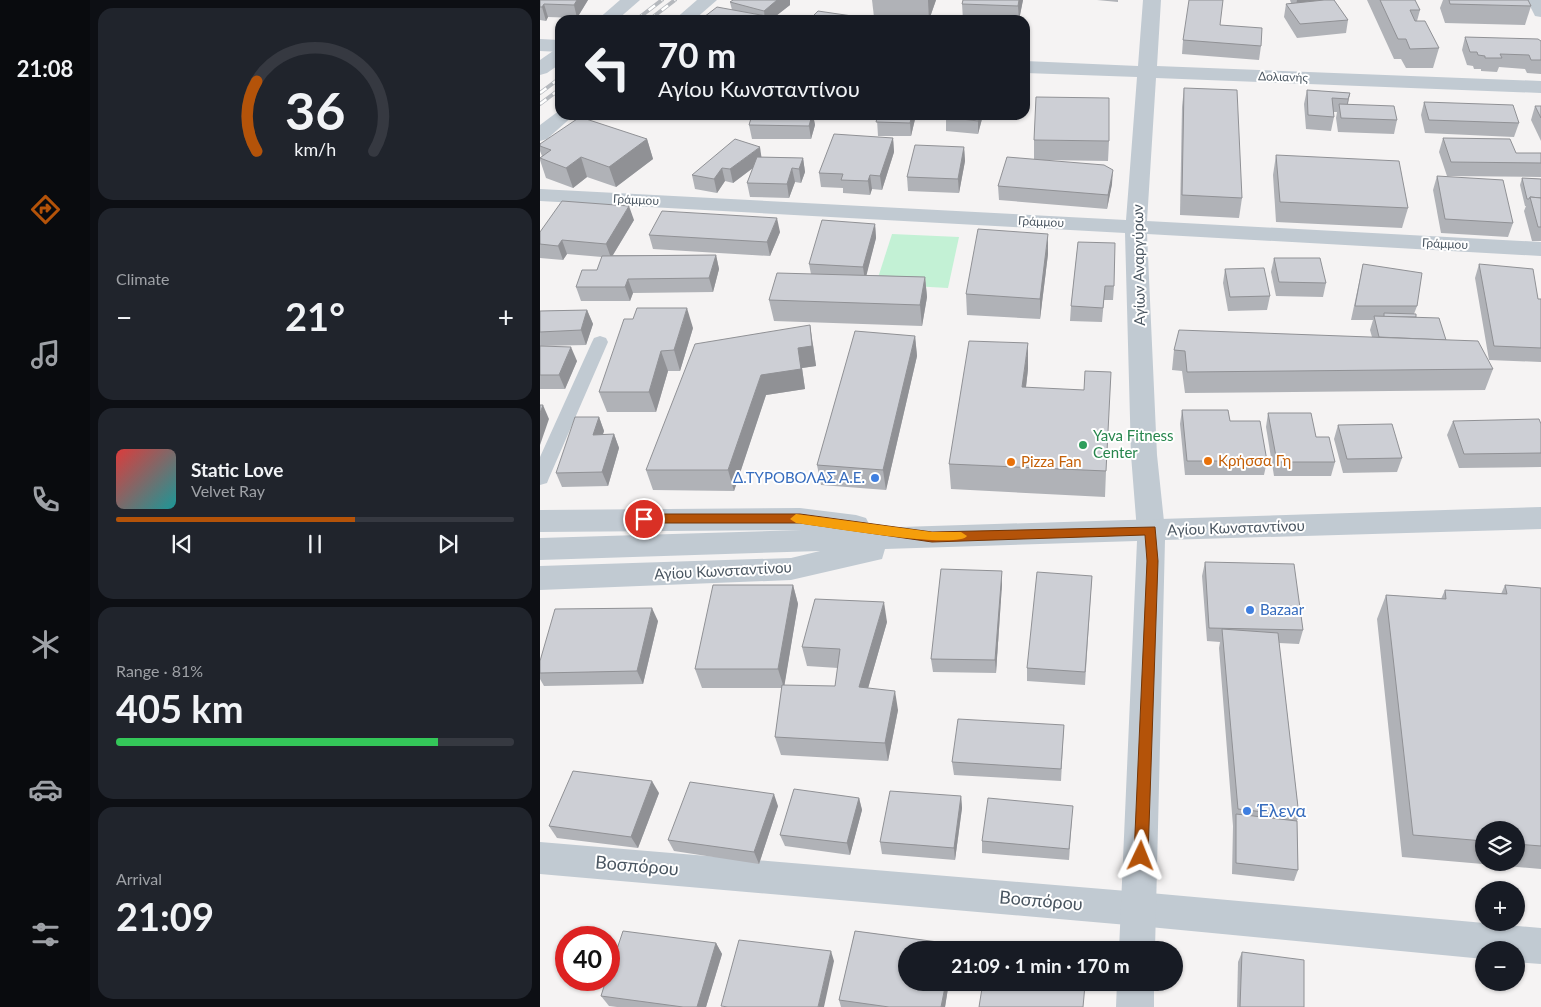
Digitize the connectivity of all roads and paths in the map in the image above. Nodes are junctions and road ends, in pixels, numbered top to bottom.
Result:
1 (632, 0) edge
2 (708, 0) edge
3 (1152, 0) edge
4 (1536, 0) edge
5 (1541, 12) edge
6 (612, 15) edge
7 (689, 15) edge
8 (540, 45) edge
9 (555, 46) edge
10 (555, 58) edge
11 (1030, 67) edge
12 (540, 69) edge
13 (1147, 72) junction
14 (1541, 87) edge
15 (558, 120) edge
16 (540, 135) edge
17 (540, 195) edge
18 (1136, 227) junction
19 (1541, 249) edge
20 (600, 342) dead end
21 (540, 478) edge
22 (1541, 518) edge
23 (540, 521) edge
24 (1151, 531) junction
25 (932, 537) junction
26 (540, 549) edge
27 (540, 578) edge
28 (540, 858) edge
29 (1139, 909) junction
30 (1137, 941) edge
31 (1541, 946) edge
32 (1136, 991) edge
33 (1135, 1007) edge

1 - 6 street
2 - 7 street
3 - 13 street, Αγίων Αναργύρων
4 - 5 street
8 - 9 street
10 - 12 street
11 - 13 street, Δολιανής
13 - 14 street, Δολιανής
13 - 18 street, Αγίων Αναργύρων
15 - 16 street
17 - 18 street, Γράμμου
18 - 19 street, Γράμμου
18 - 24 street, Αγίων Αναργύρων
20 - 21 lane
22 - 24 street, Αγίου Κωνσταντίνου
23 - 25 street, Αγίου Κωνσταντίνου
24 - 25 street, Αγίου Κωνσταντίνου
24 - 29 street, Αγίων Αναργύρων
25 - 26 street, Αγίου Κωνσταντίνου
25 - 27 street, Αγίου Κωνσταντίνου
28 - 29 street, Βοσπόρου
29 - 30 street, Αγίων Αναργύρων
29 - 31 street, Βοσπόρου
32 - 33 street

